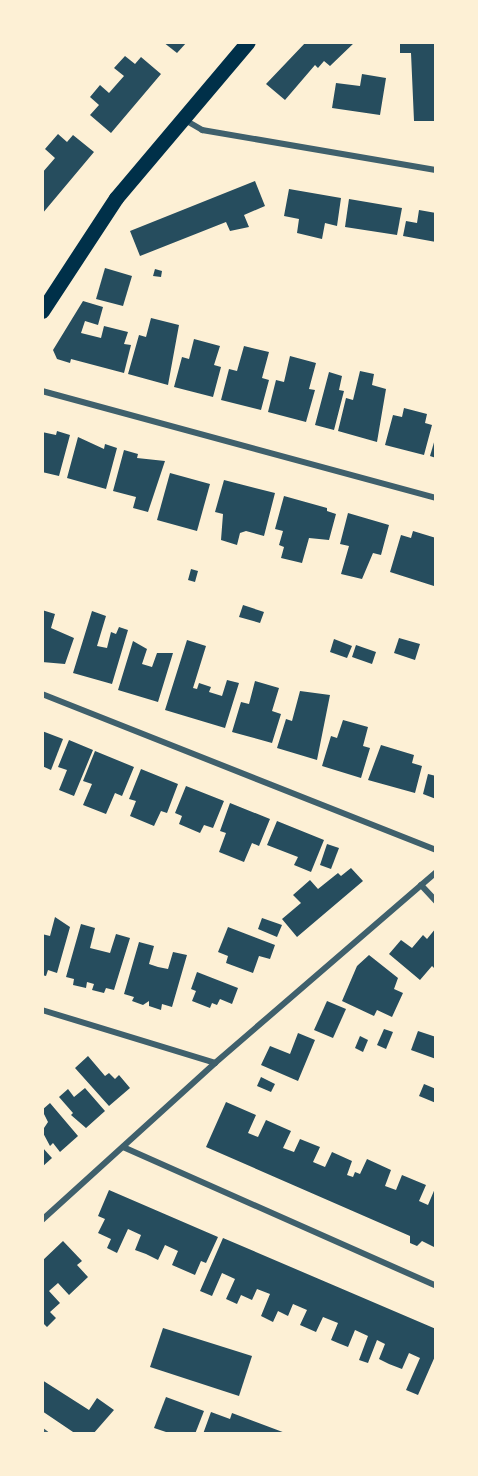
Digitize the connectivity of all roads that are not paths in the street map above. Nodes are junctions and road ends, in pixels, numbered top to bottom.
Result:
1 (248, 42) edge
2 (182, 119) junction
3 (436, 170) edge
4 (42, 311) edge
5 (42, 391) edge
6 (436, 498) edge
7 (42, 694) edge
8 (436, 850) edge
9 (436, 872) edge
10 (421, 885) junction
11 (436, 901) edge
12 (42, 1010) edge
13 (215, 1063) junction
14 (123, 1147) junction
15 (42, 1220) edge
16 (436, 1286) edge
17 (42, 1431) edge
18 (46, 1434) edge

1 - 2 main road
2 - 3 street
2 - 4 main road
5 - 6 street
7 - 8 street
9 - 10 street
10 - 11 street
10 - 13 street
12 - 13 street
13 - 14 street
14 - 15 street
14 - 16 street
17 - 18 street

